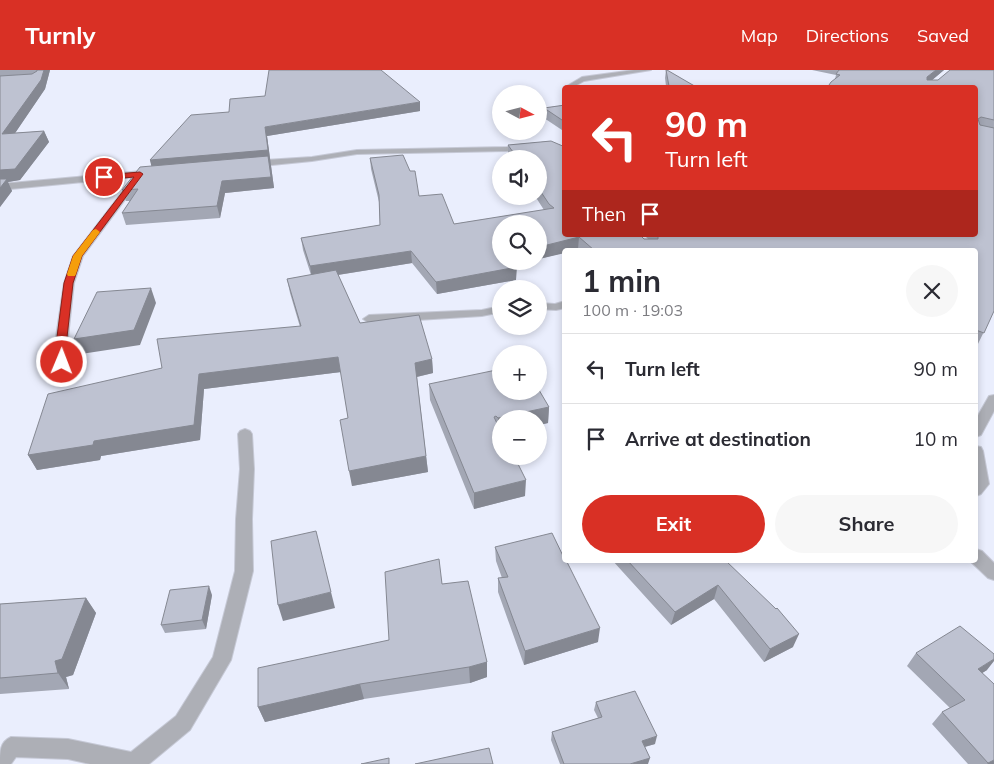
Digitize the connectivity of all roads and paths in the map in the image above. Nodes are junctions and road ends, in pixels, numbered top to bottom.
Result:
1 (648, 70) edge
2 (572, 85) edge
3 (536, 145) edge
4 (242, 165) edge
5 (158, 172) edge
6 (140, 174) junction
7 (0, 187) edge
8 (562, 305) edge
9 (547, 306) edge
10 (492, 311) edge
11 (370, 319) dead end
12 (57, 372) dead end
13 (994, 399) edge
14 (978, 428) edge
15 (245, 434) dead end
16 (978, 464) edge
17 (978, 488) edge
18 (978, 558) edge
19 (994, 573) edge
20 (0, 762) edge

1 - 2 street
3 - 4 street
5 - 6 street
6 - 7 street
6 - 12 street
8 - 9 street
10 - 11 street
13 - 14 street
15 - 20 street
16 - 17 street
18 - 19 street

